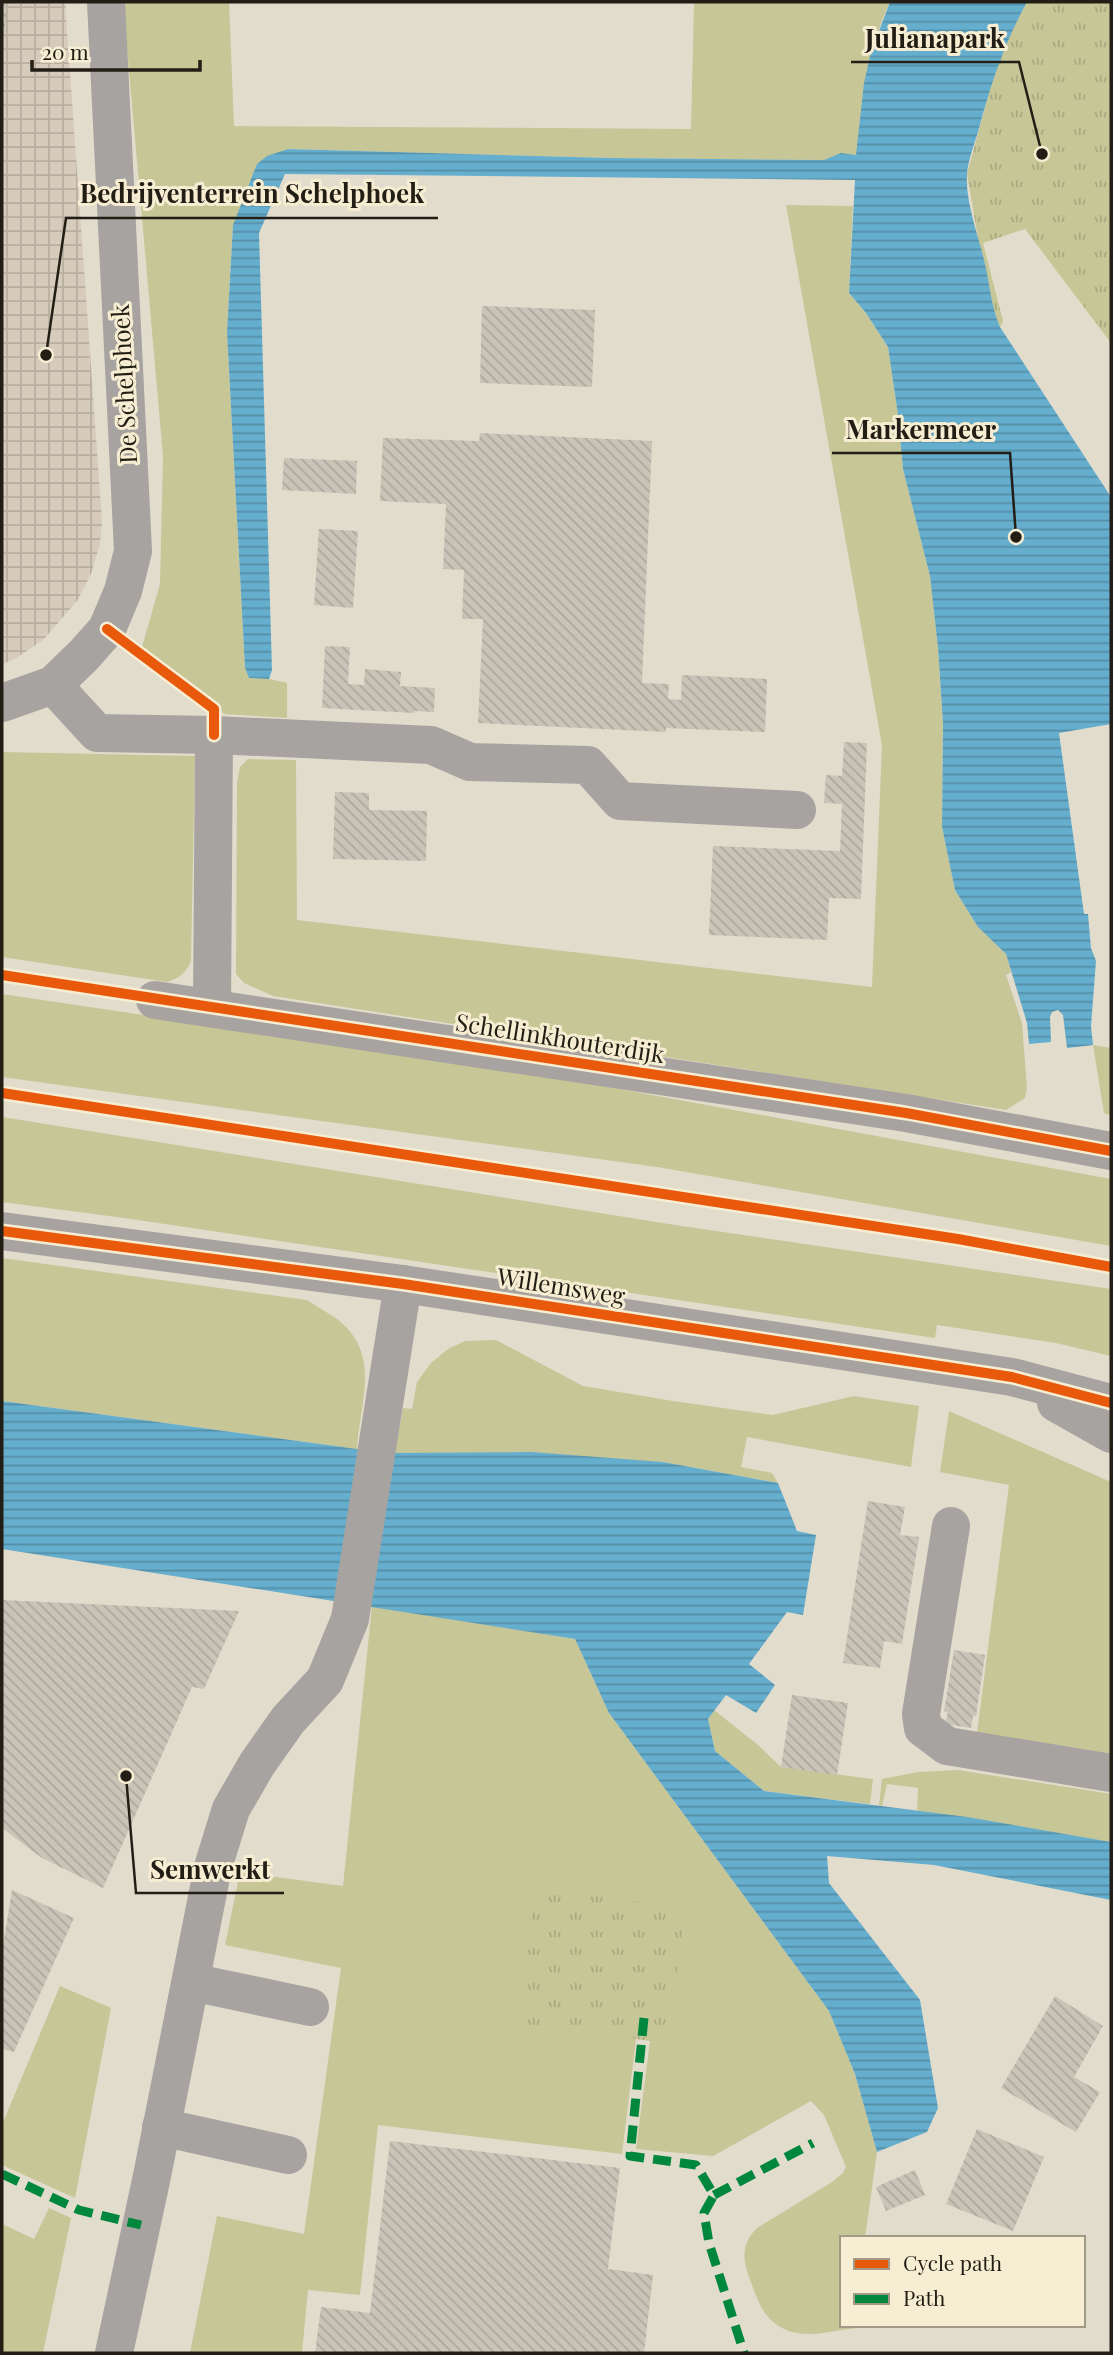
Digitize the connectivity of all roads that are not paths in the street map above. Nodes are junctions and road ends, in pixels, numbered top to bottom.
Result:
1 (106, 2) edge
2 (54, 685) junction
3 (2, 703) edge
4 (214, 735) junction
5 (797, 810) dead end
6 (155, 1000) dead end
7 (212, 1007) junction
8 (1111, 1151) edge
9 (2, 1231) edge
10 (403, 1284) junction
11 (1012, 1377) junction
12 (1111, 1403) edge
13 (1111, 1434) edge
14 (951, 1526) dead end
15 (1111, 1773) edge
16 (191, 1982) junction
17 (310, 2007) dead end
18 (161, 2127) junction
19 (288, 2155) dead end
20 (114, 2353) edge

1 - 2 street, De Schelphoek
2 - 3 street, De Schelphoek
2 - 4 street
4 - 5 street
4 - 7 street
6 - 7 street, Schellinkhouterdijk
7 - 8 street, Schellinkhouterdijk
9 - 10 street, Willemsweg
10 - 11 street, Willemsweg
10 - 16 street
11 - 12 street, Willemsweg
11 - 13 street, Willemsweg
14 - 15 street
16 - 17 street
16 - 18 street
18 - 19 street
18 - 20 street

